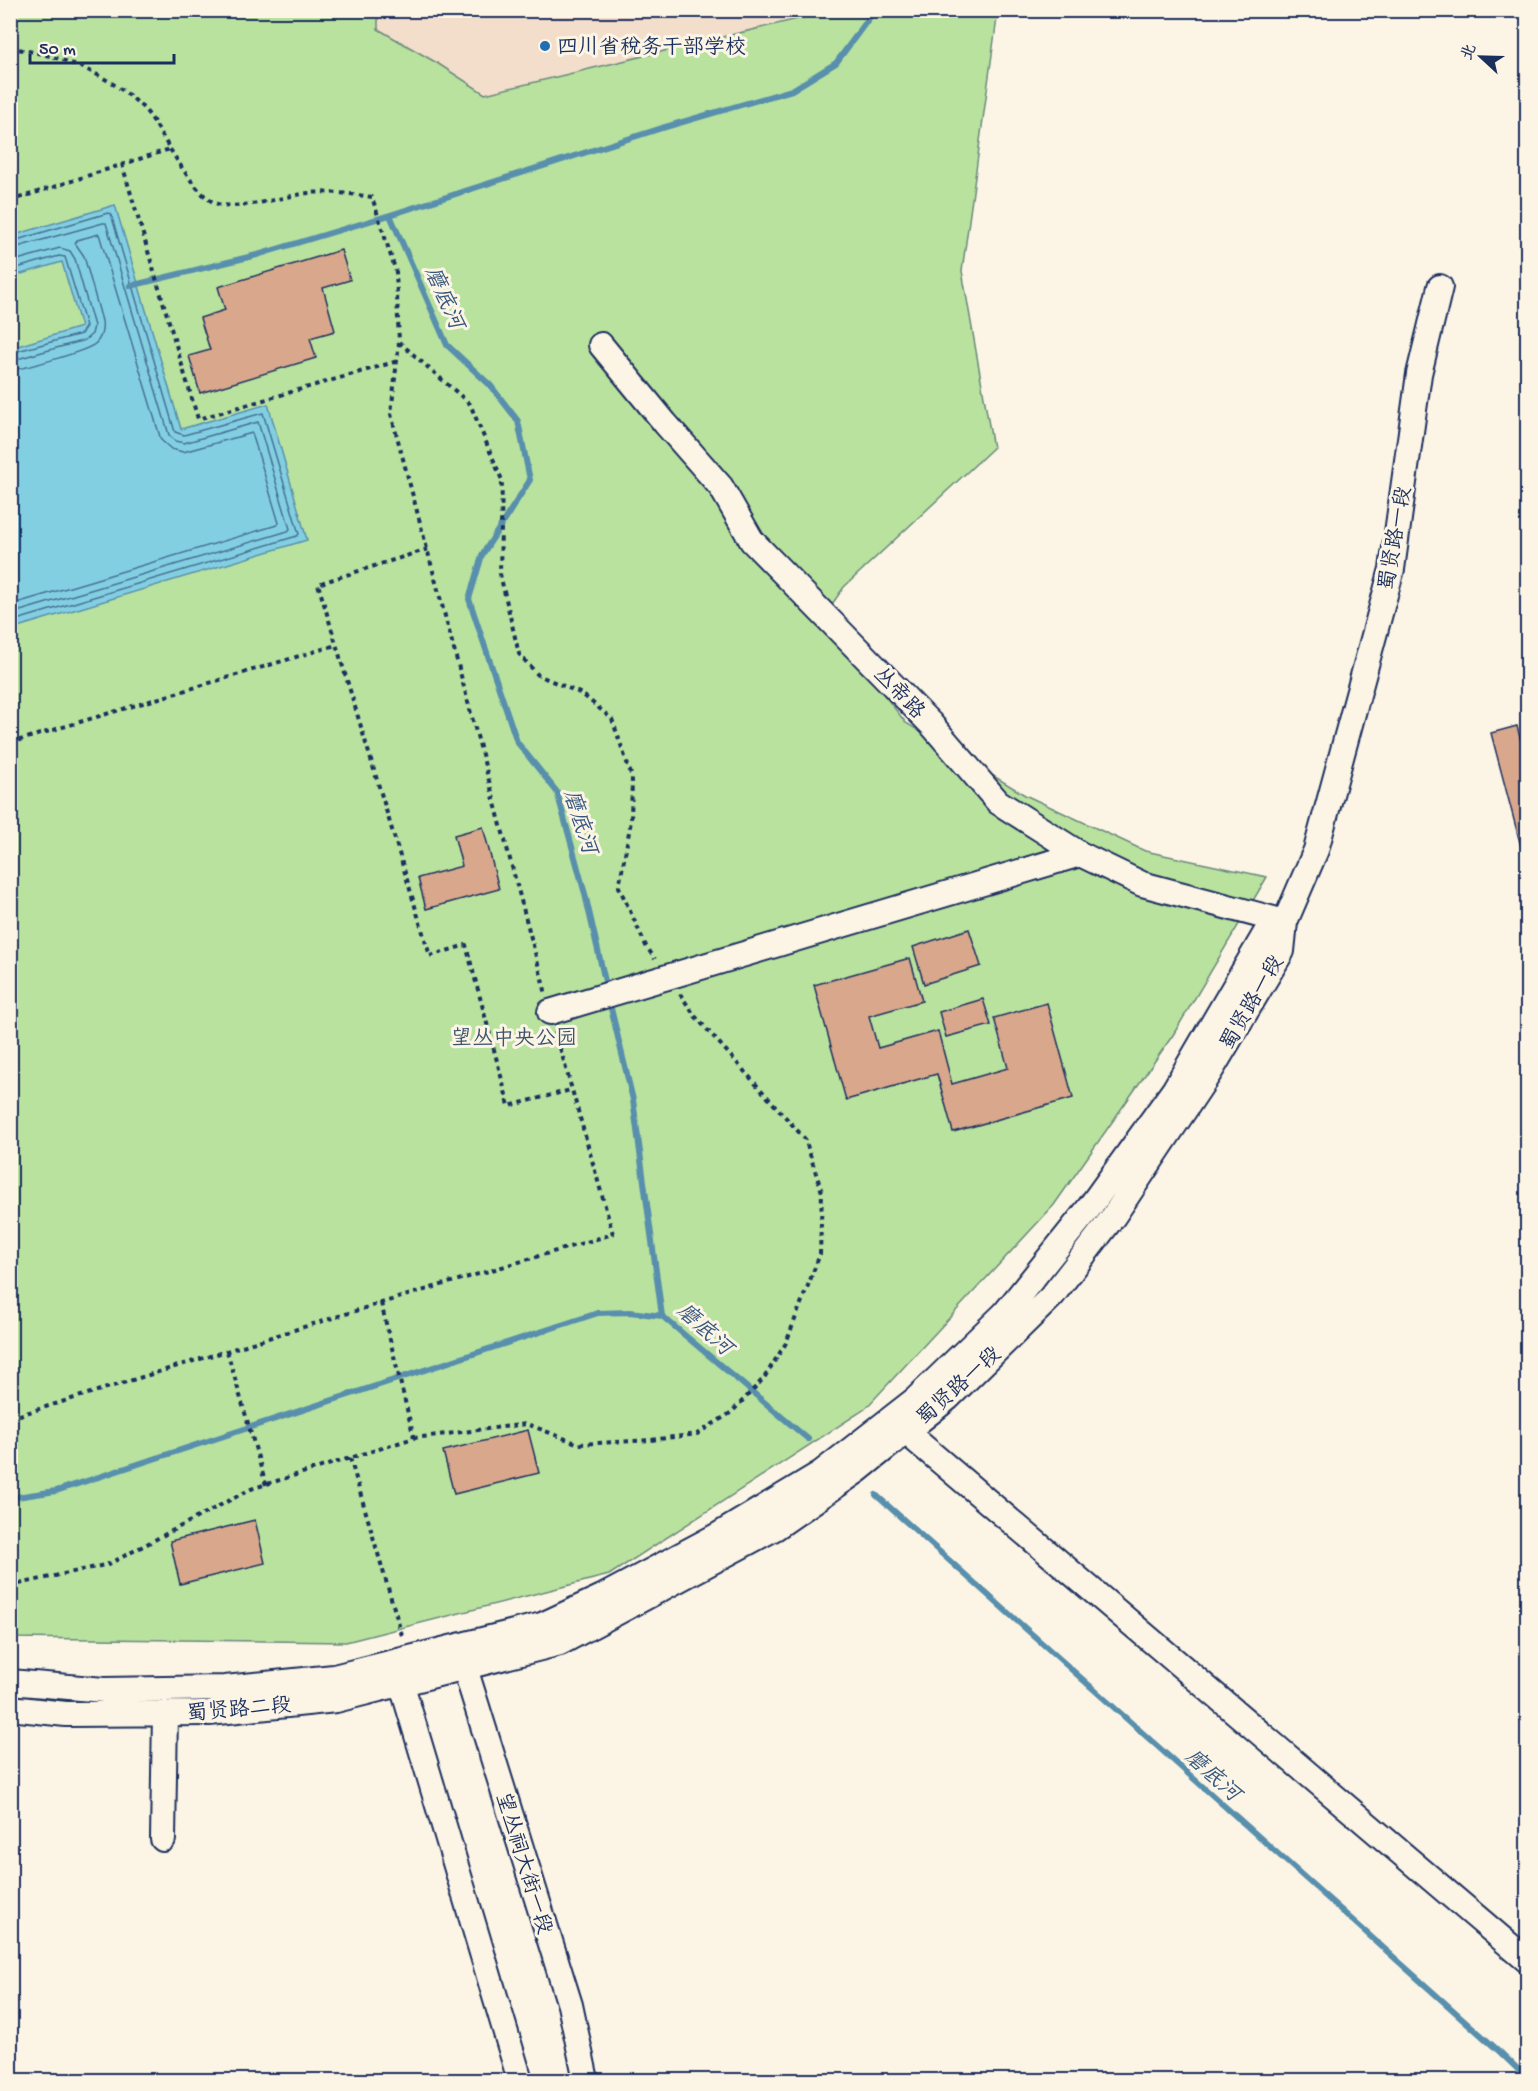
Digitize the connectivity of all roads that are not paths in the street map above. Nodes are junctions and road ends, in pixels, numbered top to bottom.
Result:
1 (1440, 286) dead end
2 (601, 345) dead end
3 (1080, 854) junction
4 (1285, 922) junction
5 (550, 1012) road end
6 (906, 1432) junction
7 (461, 1656) junction
8 (402, 1668) junction
9 (10, 1682) edge
10 (10, 1708) edge
11 (165, 1713) junction
12 (163, 1839) dead end
13 (1527, 1961) edge
14 (520, 2080) edge
15 (586, 2080) edge

1 - 4 street, 蜀贤路一段
2 - 3 street, 丛帝路
3 - 4 street, 丛帝路
3 - 5 street
4 - 6 street, 蜀贤路一段
4 - 7 street, 蜀贤路一段
6 - 7 street, 蜀贤路一段
6 - 13 street
7 - 8 street, 蜀贤路二段
7 - 15 street, 望丛祠大街一段
8 - 9 street, 蜀贤路二段
8 - 11 street, 蜀贤路二段
8 - 14 street
10 - 11 street, 蜀贤路二段
11 - 12 street

